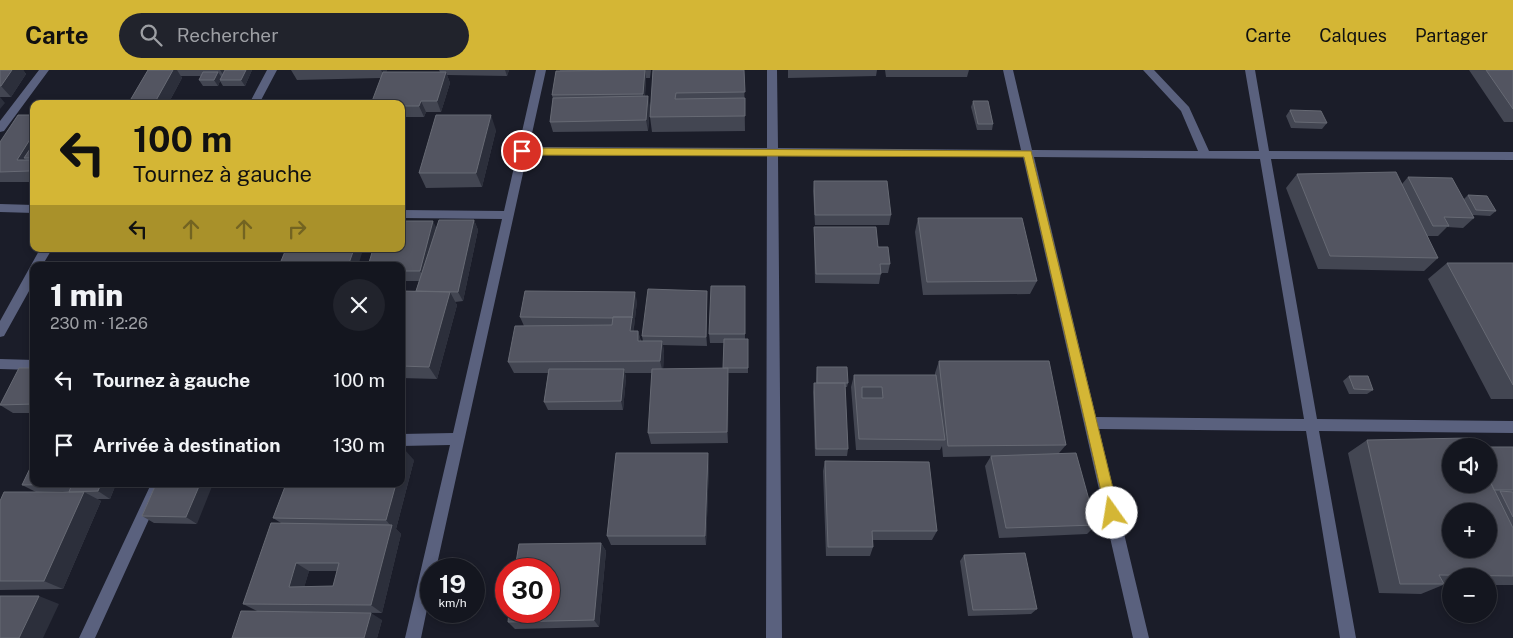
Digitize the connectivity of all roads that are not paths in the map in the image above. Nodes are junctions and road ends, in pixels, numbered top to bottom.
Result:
1 (44, 70) edge
2 (272, 70) edge
3 (541, 70) edge
4 (772, 70) edge
5 (1008, 70) edge
6 (1148, 70) edge
7 (1250, 70) edge
8 (256, 100) edge
9 (0, 128) edge
10 (522, 151) junction
11 (772, 152) junction
12 (1028, 153) junction
13 (1205, 154) junction
14 (1263, 155) junction
15 (1513, 156) edge
16 (0, 208) edge
17 (30, 209) edge
18 (405, 214) edge
19 (508, 215) junction
20 (30, 278) edge
21 (0, 332) edge
22 (0, 364) edge
23 (30, 365) edge
24 (1091, 423) junction
25 (1311, 425) junction
26 (1513, 426) edge
27 (405, 440) edge
28 (457, 440) junction
29 (157, 487) edge
30 (87, 638) edge
31 (412, 638) edge
32 (774, 638) edge
33 (1142, 638) edge
34 (1348, 638) edge

1 - 9 street
2 - 8 street
3 - 10 street
4 - 11 street
5 - 12 street
6 - 13 street
7 - 14 street
10 - 11 street
10 - 19 street
11 - 12 street
11 - 32 street
12 - 13 street
12 - 24 street
13 - 14 street
14 - 15 street
14 - 25 street
16 - 17 street
18 - 19 street
19 - 28 street
20 - 21 street
22 - 23 street
24 - 25 street
24 - 33 street
25 - 26 street
25 - 34 street
27 - 28 street
28 - 31 street
29 - 30 street

